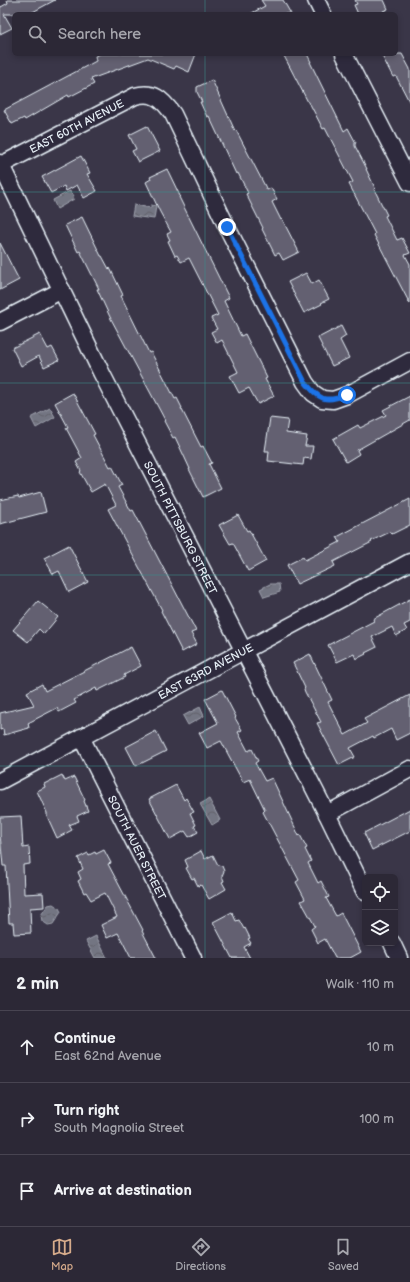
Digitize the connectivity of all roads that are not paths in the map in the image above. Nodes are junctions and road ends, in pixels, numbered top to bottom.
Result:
1 (316, 0) edge
2 (322, 12) edge
3 (345, 56) edge
4 (1, 164) edge
5 (410, 183) edge
6 (62, 290) junction
7 (0, 322) edge
8 (410, 362) edge
9 (410, 562) edge
10 (243, 650) junction
11 (81, 737) junction
12 (410, 769) edge
13 (0, 781) edge
14 (327, 814) junction
15 (362, 886) edge
16 (393, 946) edge
17 (193, 958) edge
18 (399, 958) edge

1 - 2 street
3 - 5 street
4 - 6 street, SOUTH PITTSBURG STREET
4 - 8 street, EAST 60TH AVENUE
6 - 7 street
6 - 10 street, SOUTH PITTSBURG STREET
9 - 10 street, EAST 63RD AVENUE
10 - 11 street, EAST 63RD AVENUE
10 - 14 street, SOUTH PITTSBURG STREET
11 - 13 street, EAST 63RD AVENUE
11 - 17 street, SOUTH AUER STREET
12 - 14 street
14 - 15 street, SOUTH PITTSBURG STREET
16 - 18 street

